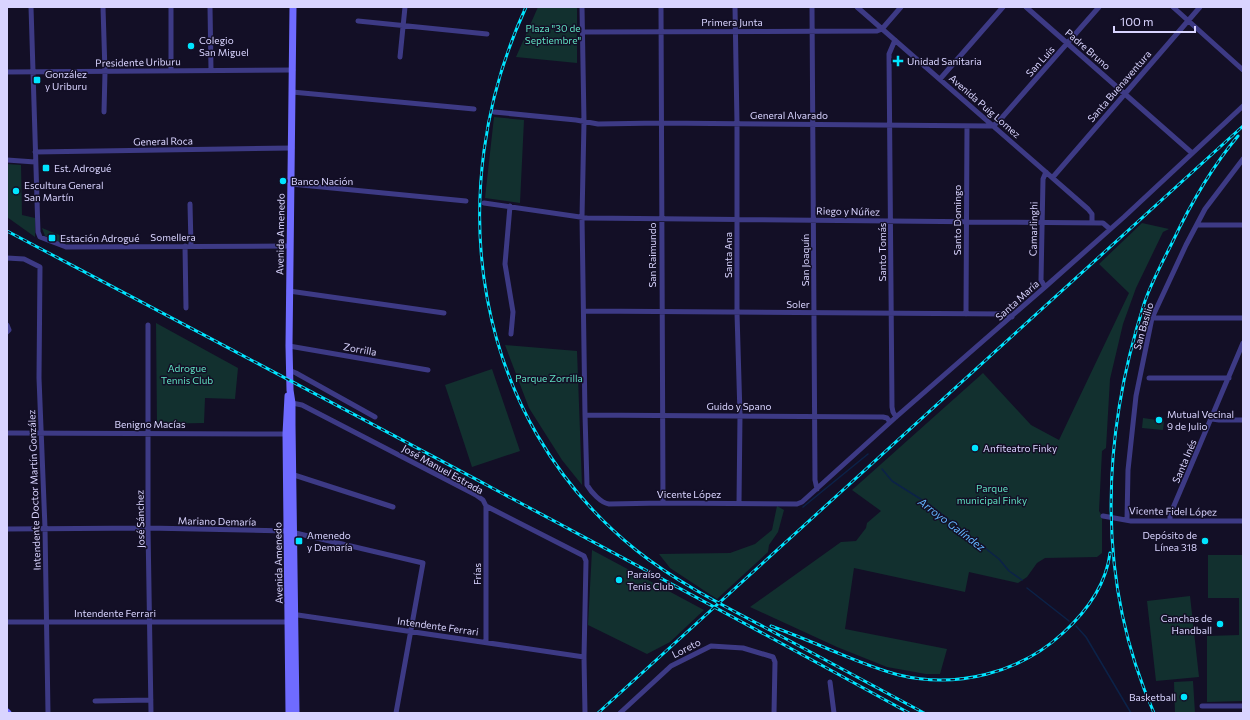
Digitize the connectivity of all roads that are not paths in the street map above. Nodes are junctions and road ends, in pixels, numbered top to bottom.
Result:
1 (31, 7) edge
2 (103, 7) edge
3 (171, 7) edge
4 (210, 7) edge
5 (293, 7) edge
6 (405, 7) edge
7 (582, 7) edge
8 (661, 7) edge
9 (735, 7) edge
10 (812, 7) edge
11 (857, 7) edge
12 (901, 7) edge
13 (1003, 7) edge
14 (1026, 7) edge
15 (1099, 7) edge
16 (1173, 7) edge
17 (1200, 7) edge
18 (1188, 20) junction
19 (358, 21) dead end
20 (403, 26) junction
21 (882, 29) junction
22 (811, 30) junction
23 (660, 31) junction
24 (582, 32) junction
25 (735, 32) junction
26 (487, 34) dead end
27 (895, 40) junction
28 (1068, 43) junction
29 (400, 57) dead end
30 (211, 70) junction
31 (293, 70) junction
32 (1243, 70) edge
33 (171, 71) junction
34 (7, 72) edge
35 (33, 72) junction
36 (106, 72) junction
37 (940, 79) junction
38 (292, 92) junction
39 (1125, 94) junction
40 (1243, 106) edge
41 (474, 109) dead end
42 (104, 112) dead end
43 (494, 112) dead end
44 (584, 122) junction
45 (660, 123) junction
46 (737, 124) junction
47 (813, 124) junction
48 (889, 125) junction
49 (994, 125) junction
50 (967, 126) junction
51 (292, 148) junction
52 (35, 152) junction
53 (1192, 153) junction
54 (1243, 159) edge
55 (7, 160) edge
56 (35, 162) junction
57 (1046, 172) junction
58 (1053, 178) junction
59 (291, 184) junction
60 (466, 201) dead end
61 (484, 203) dead end
62 (190, 204) dead end
63 (510, 206) junction
64 (582, 217) junction
65 (660, 219) junction
66 (737, 219) junction
67 (814, 220) junction
68 (891, 221) junction
69 (966, 222) junction
70 (1043, 222) junction
71 (1092, 223) junction
72 (1197, 225) junction
73 (1243, 225) edge
74 (1110, 229) junction
75 (185, 246) junction
76 (191, 246) junction
77 (290, 246) junction
78 (7, 258) edge
79 (1045, 287) junction
80 (289, 291) junction
81 (186, 308) dead end
82 (584, 311) junction
83 (661, 311) junction
84 (814, 312) junction
85 (444, 313) dead end
86 (737, 313) junction
87 (891, 313) junction
88 (966, 314) junction
89 (1012, 317) junction
90 (1152, 318) junction
91 (1243, 318) edge
92 (7, 325) edge
93 (148, 325) dead end
94 (7, 332) edge
95 (511, 334) dead end
96 (1243, 343) edge
97 (289, 346) junction
98 (289, 370) junction
99 (428, 370) dead end
100 (1149, 378) dead end
101 (1229, 378) junction
102 (290, 390) junction
103 (292, 403) junction
104 (585, 415) junction
105 (662, 415) junction
106 (740, 415) junction
107 (816, 416) junction
108 (375, 417) dead end
109 (896, 417) junction
110 (1212, 419) junction
111 (1243, 420) edge
112 (890, 422) junction
113 (7, 433) edge
114 (41, 433) junction
115 (148, 434) junction
116 (289, 434) junction
117 (290, 473) junction
118 (817, 488) junction
119 (663, 503) junction
120 (739, 503) junction
121 (799, 503) joint
122 (486, 506) junction
123 (393, 507) dead end
124 (1103, 516) dead end
125 (1127, 520) junction
126 (1170, 521) junction
127 (1243, 521) edge
128 (45, 528) junction
129 (148, 528) junction
130 (7, 529) edge
131 (290, 532) junction
132 (292, 614) junction
133 (7, 622) edge
134 (46, 622) junction
135 (150, 622) junction
136 (292, 622) junction
137 (411, 632) junction
138 (486, 642) junction
139 (584, 657) junction
140 (830, 682) dead end
141 (151, 700) junction
142 (95, 701) dead end
143 (1202, 706) dead end
144 (1243, 706) edge
145 (48, 713) edge
146 (151, 713) edge
147 (289, 713) edge
148 (296, 713) edge
149 (396, 713) edge
150 (585, 713) edge
151 (620, 713) edge
152 (774, 713) edge
153 (834, 713) edge

1 - 35 street
2 - 36 street
3 - 33 street
4 - 30 street
5 - 31 street, Avenida Amenedo
6 - 20 street
7 - 24 street
8 - 23 street, San Raimundo
9 - 25 street, Santa Ana
10 - 22 street, San Joaquín
11 - 21 street, Avenida Puig Lomez
12 - 21 street
13 - 37 street
14 - 28 street, Padre Bruno
15 - 28 street, San Luis
16 - 18 street
17 - 18 street, Santa Buenaventura
18 - 32 street
18 - 39 street, Santa Buenaventura
19 - 20 street
20 - 26 street
20 - 29 street
21 - 22 street, Primera Junta
21 - 27 street, Avenida Puig Lomez
22 - 25 street, Primera Junta
22 - 47 street, San Joaquín
23 - 24 street, Primera Junta
23 - 25 street, Primera Junta
23 - 45 street, San Raimundo
24 - 44 street
25 - 46 street, Santa Ana
27 - 37 street, Avenida Puig Lomez
27 - 48 street, Santo Tomás
28 - 39 street, Padre Bruno
28 - 49 street, San Luis
30 - 31 street, Presidente Uriburu
30 - 33 street, Presidente Uriburu
31 - 38 street, Avenida Amenedo
33 - 36 street, Presidente Uriburu
34 - 35 street, Presidente Uriburu
35 - 36 street, Presidente Uriburu
35 - 52 street
36 - 42 street
37 - 49 street, Avenida Puig Lomez
38 - 41 street
38 - 51 street, Avenida Amenedo
39 - 53 street, Padre Bruno
39 - 58 street, Santa Buenaventura
40 - 53 street, Santa María
43 - 44 street
44 - 45 street, General Alvarado
44 - 64 street
45 - 46 street, General Alvarado
45 - 65 street, San Raimundo
46 - 47 street, General Alvarado
46 - 66 street, Santa Ana
47 - 48 street, General Alvarado
47 - 67 street, San Joaquín
48 - 50 street, General Alvarado
48 - 68 street, Santo Tomás
49 - 50 street, General Alvarado
49 - 57 street, Avenida Puig Lomez
50 - 69 street, Santo Domingo
51 - 52 street, General Roca
51 - 59 street, Avenida Amenedo
52 - 56 street
53 - 74 street, Santa María
54 - 72 street, San Basilio
55 - 56 street
56 - 75 street, Somellera
57 - 58 street, Avenida Puig Lomez
57 - 70 street, Camarlinghi
58 - 71 street, Avenida Puig Lomez
59 - 60 street
59 - 77 street, Avenida Amenedo
61 - 63 street
62 - 76 street
63 - 64 street
63 - 95 street
64 - 65 street, Riego y Núñez
64 - 82 street
65 - 66 street, Riego y Núñez
65 - 83 street, San Raimundo
66 - 67 street, Riego y Núñez
66 - 86 street, Santa Ana
67 - 68 street, Riego y Núñez
67 - 84 street, San Joaquín
68 - 69 street, Riego y Núñez
68 - 87 street, Santo Tomás
69 - 70 street, Riego y Núñez
69 - 88 street, Santo Domingo
70 - 71 street, Riego y Núñez
70 - 79 street, Camarlinghi
71 - 74 street, Riego y Núñez
72 - 73 street
72 - 90 street, San Basilio
74 - 79 street, Santa María
75 - 76 street, Somellera
75 - 81 street
76 - 77 street, Somellera
77 - 80 street, Avenida Amenedo
78 - 114 street, Intendente Doctor Martín González
79 - 89 street, Santa María
80 - 85 street
80 - 97 street, Avenida Amenedo
82 - 83 street, Soler
82 - 104 street
83 - 86 street, Soler
83 - 105 street, San Raimundo
84 - 86 street, Soler
84 - 87 street, Soler
84 - 107 street, San Joaquín
86 - 106 street, Santa Ana
87 - 88 street, Soler
87 - 109 street, Santo Tomás
88 - 89 street, Soler
89 - 109 street, Santa María
90 - 91 street
90 - 125 street, San Basilio
92 - 94 street
93 - 115 street, José Sánchez
96 - 101 street, Santa Inés
97 - 98 street, Avenida Amenedo
97 - 99 street, Zorrilla
98 - 102 street, Avenida Amenedo
98 - 108 street
100 - 101 street
101 - 110 street, Santa Inés
102 - 103 street, Avenida Amenedo
102 - 116 street, Avenida Amenedo
103 - 116 street, Avenida Amenedo
103 - 122 street, José Manuel Estrada
104 - 105 street, Guido y Spano
104 - 119 street, Vicente López
105 - 106 street, Guido y Spano
105 - 119 street, San Raimundo
106 - 107 street, Guido y Spano
106 - 120 street, Santa Ana
107 - 112 street, Guido y Spano
107 - 118 street, San Joaquín
109 - 112 street, Santa María
110 - 111 street
110 - 126 street, Santa Inés
112 - 118 street, Santa María
113 - 114 street, Benigno Macías
114 - 115 street, Benigno Macías
114 - 128 street, Intendente Doctor Martín González
115 - 116 street, Benigno Macías
115 - 129 street, José Sánchez
116 - 117 street, Avenida Amenedo
117 - 123 street
117 - 131 street, Avenida Amenedo
118 - 121 street, Santa María
119 - 120 street, Vicente López
120 - 121 street, Vicente López
122 - 138 street, Frías
122 - 139 street, José Manuel Estrada
124 - 125 street, Vicente Fidel López
125 - 126 street, Vicente Fidel López
126 - 127 street, Vicente Fidel López
128 - 129 street, Mariano Demaría
128 - 130 street, Mariano Demaría
128 - 134 street, Intendente Doctor Martín González
129 - 131 street, Mariano Demaría
129 - 135 street, José Sánchez
131 - 132 street, Avenida Amenedo
131 - 137 street, Mariano Demaría
132 - 136 street, Avenida Amenedo
132 - 137 street, Intendente Ferrari
133 - 134 street, Intendente Ferrari
134 - 135 street, Intendente Ferrari
134 - 145 street, Intendente Doctor Martín González
135 - 136 street, Intendente Ferrari
135 - 141 street, José Sánchez
136 - 147 street, Avenida Amenedo
136 - 148 street, Avenida Amenedo
137 - 138 street, Intendente Ferrari
137 - 149 street
138 - 139 street, Intendente Ferrari
139 - 150 street
140 - 153 street
141 - 142 street
141 - 146 street, José Sánchez
143 - 144 street
151 - 152 street, Loreto

